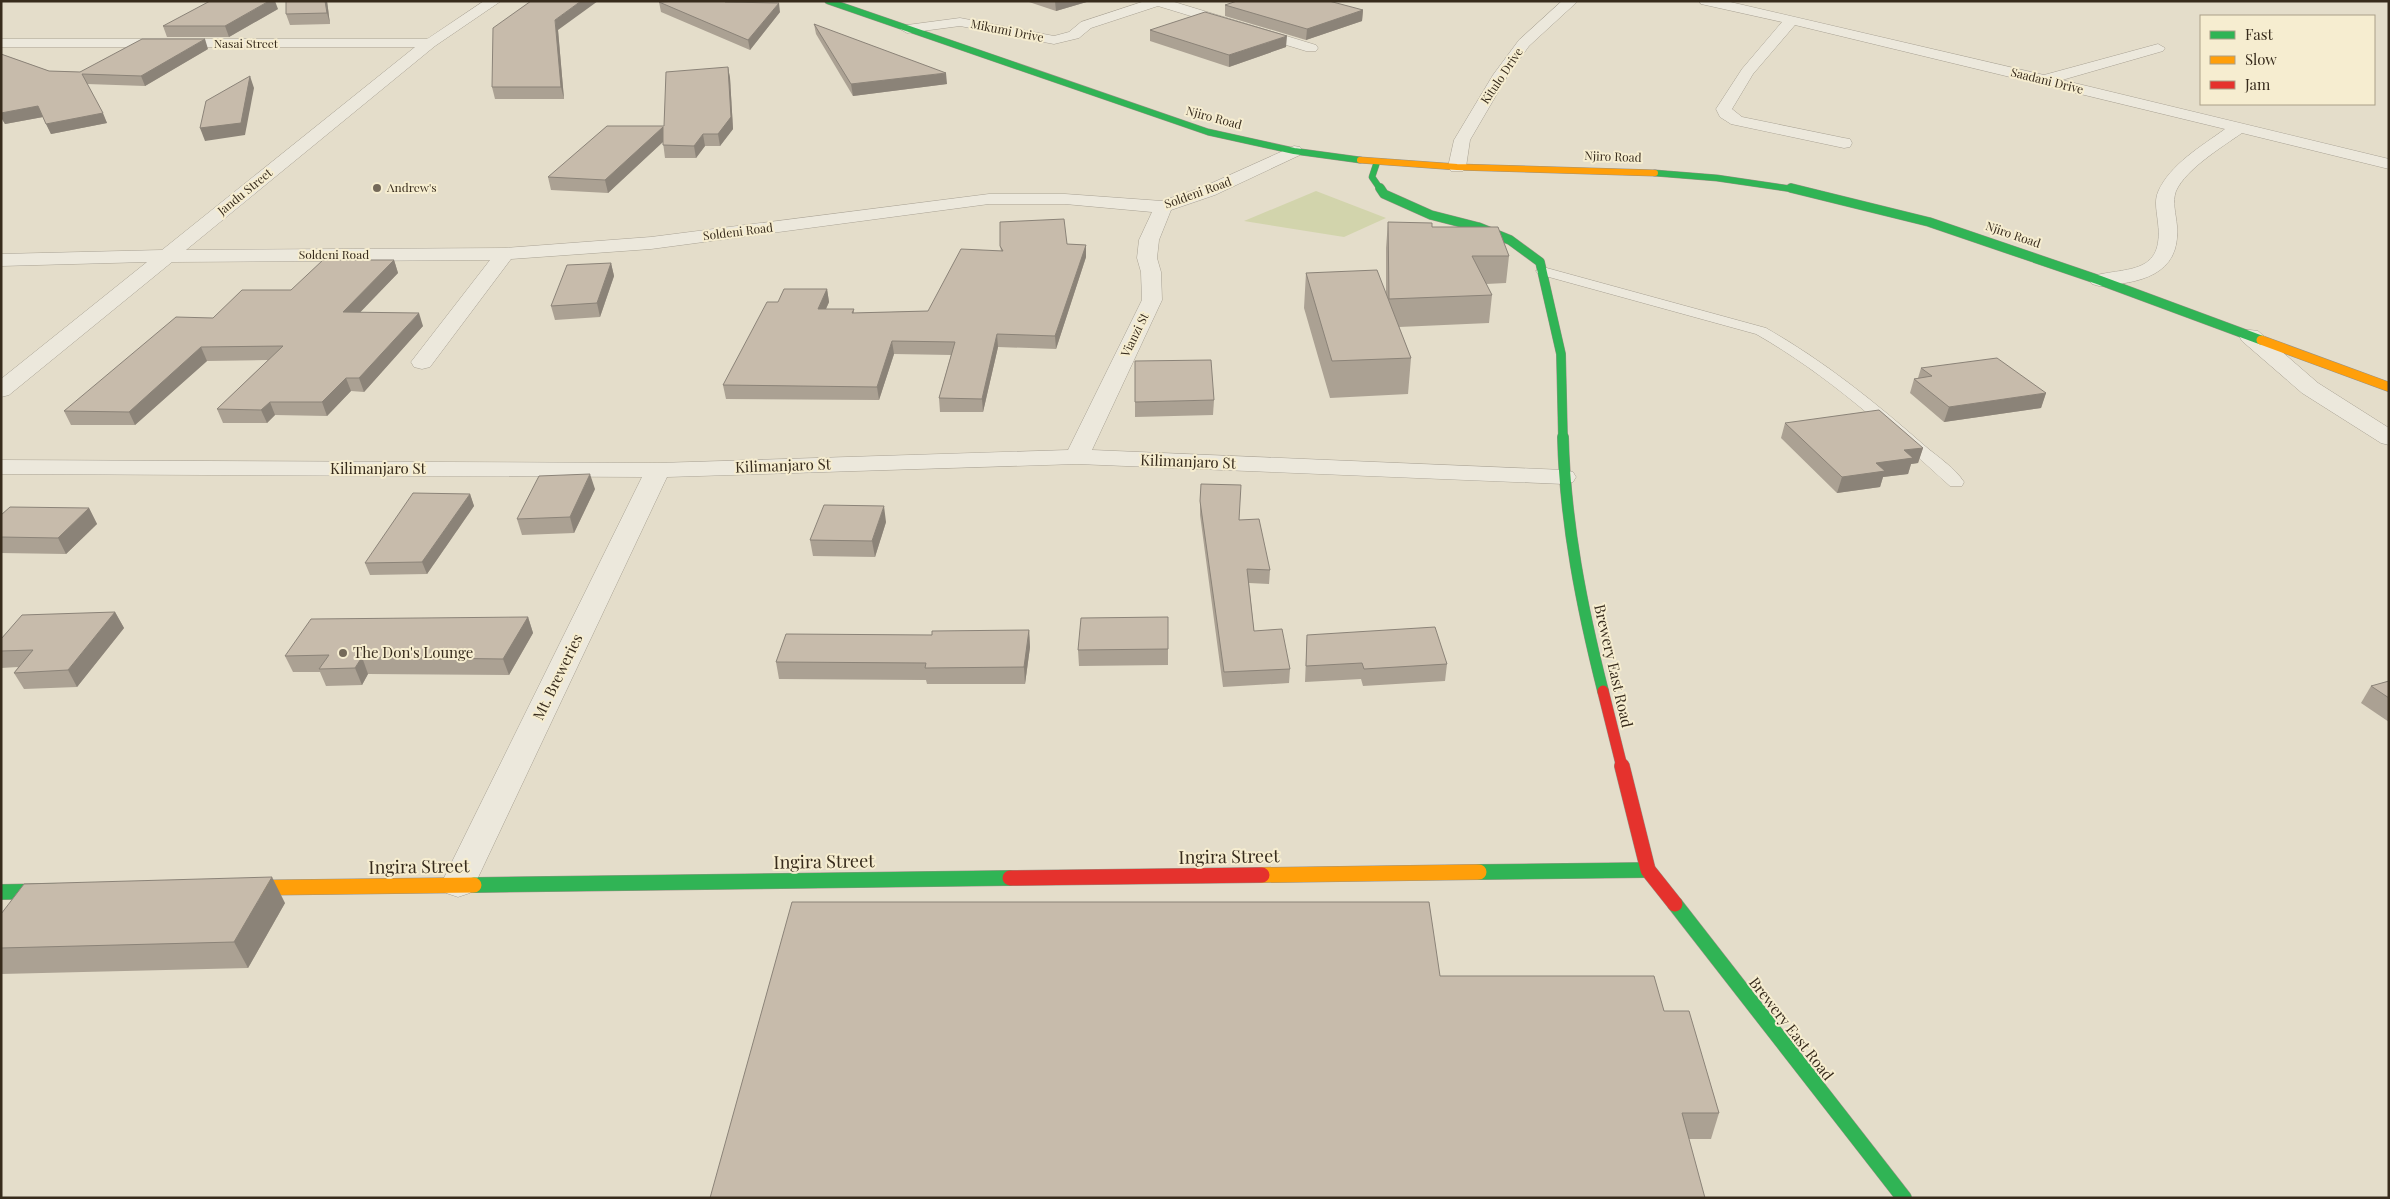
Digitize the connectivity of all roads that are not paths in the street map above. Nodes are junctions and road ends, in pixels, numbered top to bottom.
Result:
1 (494, 1) edge
2 (828, 1) edge
3 (1571, 1) edge
4 (1706, 1) edge
5 (1160, 2) edge
6 (1792, 20) junction
7 (907, 29) junction
8 (1, 43) edge
9 (430, 43) junction
10 (1311, 48) dead end
11 (2158, 48) dead end
12 (2044, 81) junction
13 (2238, 128) junction
14 (1844, 143) dead end
15 (1294, 151) junction
16 (1377, 162) junction
17 (2389, 164) edge
18 (1457, 167) junction
19 (1163, 207) junction
20 (505, 254) junction
21 (169, 256) junction
22 (1, 260) edge
23 (1543, 271) junction
24 (2099, 280) junction
25 (2250, 336) junction
26 (422, 362) dead end
27 (2389, 387) edge
28 (1, 390) edge
29 (2389, 438) edge
30 (1077, 457) junction
31 (1, 467) edge
32 (658, 470) junction
33 (1564, 477) junction
34 (1956, 482) dead end
35 (1648, 870) junction
36 (458, 884) junction
37 (230, 888) edge
38 (71, 890) edge
39 (1, 892) edge
40 (1904, 1198) edge

1 - 9 street, Jandu Street
2 - 7 street, Njiro Road
3 - 18 street, Kitulo Drive
4 - 6 street, Saadani Drive
5 - 7 street, Mikumi Drive
5 - 10 street
6 - 12 street, Saadani Drive
6 - 14 street
7 - 15 street, Njiro Road
8 - 9 street, Nasai Street
9 - 21 street, Jandu Street
11 - 12 street
12 - 13 street, Saadani Drive
13 - 17 street, Saadani Drive
13 - 24 street
15 - 16 street, Njiro Road
15 - 19 street, Soldeni Road
16 - 18 street, Njiro Road
16 - 23 street, Brewery East Road
18 - 24 street, Njiro Road
19 - 20 street, Soldeni Road
19 - 30 street, Vianzi St
20 - 21 street, Soldeni Road
20 - 26 street
21 - 22 street, Soldeni Road
21 - 28 street, Jandu Street
23 - 33 street, Brewery East Road
23 - 34 lane
24 - 25 street, Njiro Road
25 - 27 street, Njiro Road
25 - 29 street
30 - 32 street, Kilimanjaro St
30 - 33 street, Kilimanjaro St
31 - 32 street, Kilimanjaro St
32 - 36 street, Mt. Breweries
33 - 35 street, Brewery East Road
35 - 36 street, Ingira Street
35 - 40 street, Brewery East Road
36 - 37 street, Ingira Street
38 - 39 street

